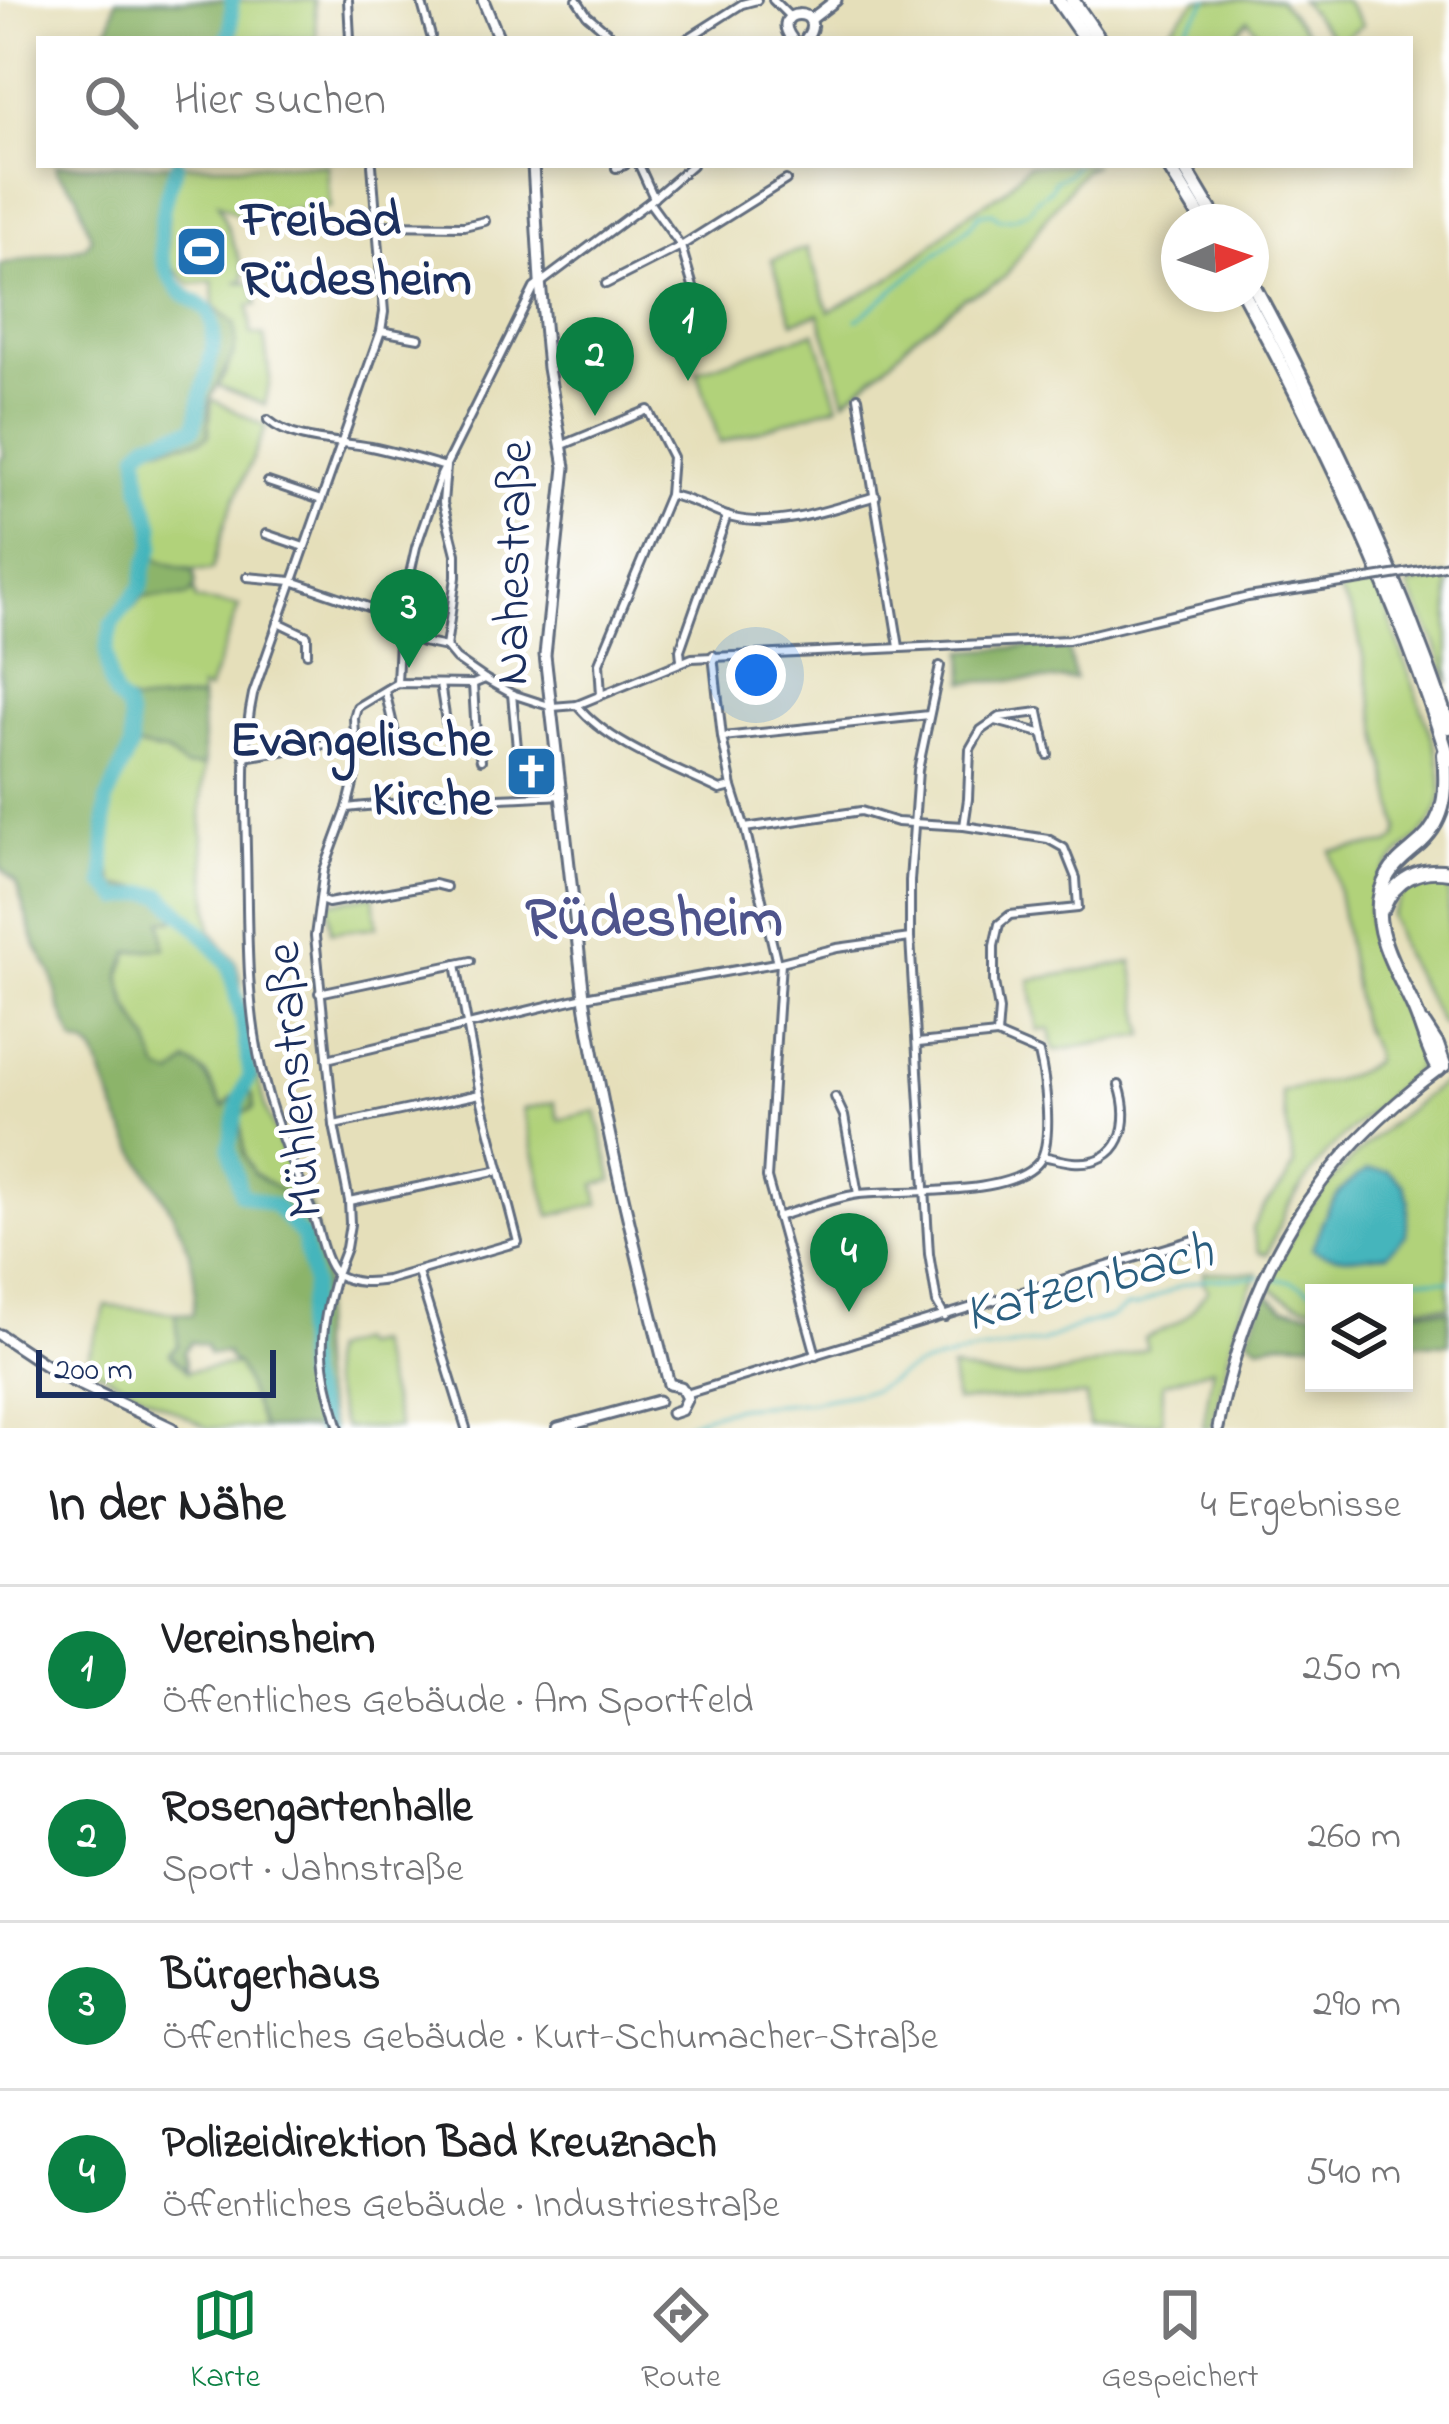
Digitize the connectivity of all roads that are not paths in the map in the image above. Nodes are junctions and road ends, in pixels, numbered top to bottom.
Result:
1 (348, 0) edge
2 (422, 0) edge
3 (484, 0) edge
4 (577, 0) edge
5 (757, 0) edge
6 (773, 0) edge
7 (836, 0) edge
8 (1058, 0) edge
9 (1072, 0) edge
10 (790, 17) junction
11 (809, 20) junction
12 (350, 36) edge
13 (429, 36) edge
14 (498, 36) edge
15 (612, 36) edge
16 (692, 36) edge
17 (787, 36) edge
18 (808, 36) edge
19 (1083, 36) edge
20 (1097, 36) edge
21 (372, 168) edge
22 (533, 168) edge
23 (640, 168) edge
24 (688, 168) edge
25 (1170, 168) edge
26 (1185, 168) edge
27 (786, 180) dead end
28 (651, 200) junction
29 (1191, 204) edge
30 (1206, 204) edge
31 (485, 221) dead end
32 (378, 224) junction
33 (681, 246) junction
34 (540, 281) junction
35 (606, 284) dead end
36 (1253, 312) edge
37 (1267, 312) edge
38 (382, 331) junction
39 (419, 338) dead end
40 (709, 338) dead end
41 (858, 397) dead end
42 (268, 420) dead end
43 (342, 442) junction
44 (563, 445) junction
45 (446, 467) junction
46 (268, 482) dead end
47 (669, 494) junction
48 (876, 496) junction
49 (321, 500) junction
50 (727, 516) junction
51 (266, 534) dead end
52 (304, 547) junction
53 (1449, 565) edge
54 (247, 577) dead end
55 (292, 581) junction
56 (400, 619) junction
57 (278, 622) junction
58 (400, 634) junction
59 (446, 647) junction
60 (899, 647) junction
61 (307, 653) dead end
62 (712, 655) junction
63 (681, 661) junction
64 (940, 666) dead end
65 (485, 679) junction
66 (398, 683) junction
67 (440, 684) junction
68 (473, 684) junction
69 (386, 691) junction
70 (512, 694) junction
71 (601, 695) junction
72 (577, 705) junction
73 (552, 707) junction
74 (928, 715) junction
75 (996, 721) junction
76 (1449, 727) edge
77 (1044, 734) junction
78 (722, 737) junction
79 (356, 739) junction
80 (1443, 741) junction
81 (398, 746) dead end
82 (450, 748) dead end
83 (517, 748) dead end
84 (1048, 755) dead end
85 (244, 757) junction
86 (481, 760) dead end
87 (1449, 760) edge
88 (732, 787) junction
89 (563, 795) junction
90 (347, 808) junction
91 (913, 824) junction
92 (964, 826) junction
93 (745, 828) junction
94 (1449, 872) edge
95 (446, 887) dead end
96 (319, 900) junction
97 (1380, 926) junction
98 (910, 938) junction
99 (471, 961) dead end
100 (779, 962) junction
101 (456, 964) junction
102 (319, 993) junction
103 (584, 998) junction
104 (1417, 1014) junction
105 (469, 1024) junction
106 (997, 1035) junction
107 (1434, 1039) junction
108 (918, 1043) junction
109 (1449, 1045) edge
110 (327, 1059) junction
111 (1444, 1066) edge
112 (1118, 1085) dead end
113 (480, 1094) junction
114 (836, 1097) dead end
115 (334, 1125) junction
116 (1043, 1156) junction
117 (500, 1170) junction
118 (927, 1192) junction
119 (858, 1194) junction
120 (349, 1201) junction
121 (777, 1216) junction
122 (1196, 1239) dead end
123 (418, 1273) junction
124 (337, 1274) junction
125 (945, 1317) junction
126 (0, 1335) edge
127 (816, 1355) junction
128 (669, 1384) junction
129 (686, 1394) junction
130 (658, 1401) junction
131 (673, 1413) junction
132 (172, 1428) edge
133 (339, 1428) edge
134 (466, 1428) edge
135 (558, 1428) edge
136 (672, 1428) edge
137 (1219, 1428) edge

1 - 12 street
2 - 13 street
3 - 14 street
4 - 15 street
5 - 16 street
6 - 10 street
7 - 11 street
8 - 19 highway
9 - 20 highway
10 - 11 street
10 - 17 street
11 - 18 street
21 - 32 street
22 - 34 street, Nahestraße
23 - 28 street
24 - 28 street
25 - 29 highway
26 - 30 highway
27 - 33 street
28 - 33 street
28 - 34 street
31 - 32 street
32 - 38 street
33 - 35 street
33 - 40 street
34 - 44 street, Nahestraße
34 - 45 street
36 - 80 highway
37 - 76 highway
38 - 39 street
38 - 43 street
41 - 48 street
42 - 43 street
43 - 45 street
43 - 49 street
44 - 47 street
44 - 73 street, Nahestraße
45 - 56 street
45 - 59 street
46 - 49 street
47 - 50 street
47 - 71 street
48 - 50 street
48 - 60 street
49 - 52 street
50 - 63 street
51 - 52 street
52 - 55 street
53 - 60 street, bridge
54 - 55 street
55 - 56 street
55 - 57 street
56 - 58 street
57 - 61 street
57 - 85 street
58 - 59 street
58 - 66 street
59 - 65 street
60 - 62 street
62 - 63 street
62 - 78 street
63 - 71 street
64 - 74 street
65 - 68 street
65 - 70 street
66 - 67 street
66 - 69 street, Mühlenstraße
67 - 68 street
67 - 82 street
68 - 86 street
69 - 79 street, Mühlenstraße
69 - 81 street
70 - 73 street
70 - 83 street
71 - 72 street
72 - 73 street
72 - 88 street
73 - 89 street, Nahestraße
74 - 78 street
74 - 91 street
75 - 77 street
75 - 77 street
75 - 92 street
77 - 84 street
78 - 88 street
79 - 85 street
79 - 90 street, Mühlenstraße
80 - 87 highway
80 - 97 highway
85 - 124 street
88 - 93 street
89 - 90 street
89 - 103 street, Nahestraße
90 - 96 street, Mühlenstraße
91 - 92 street
91 - 93 street
91 - 98 street
92 - 106 street
93 - 100 street
94 - 97 highway
95 - 96 street
96 - 102 street, Mühlenstraße
97 - 104 highway
98 - 100 street
98 - 108 street
99 - 101 street
100 - 103 street
100 - 121 street
101 - 102 street
101 - 105 street
102 - 110 street, Mühlenstraße
103 - 105 street
103 - 128 street, Nahestraße
104 - 107 highway
104 - 111 highway
105 - 110 street
105 - 113 street
106 - 108 street
106 - 116 street
107 - 109 highway
107 - 111 highway
108 - 118 street
110 - 115 street, Mühlenstraße
111 - 137 street
112 - 116 street
113 - 115 street
113 - 117 street
114 - 119 street
115 - 120 street, Mühlenstraße
116 - 118 street
117 - 120 street
117 - 123 street
118 - 119 street
118 - 125 street
119 - 121 street
120 - 124 street, Mühlenstraße
121 - 127 street
122 - 125 street
123 - 124 street
123 - 134 street
124 - 133 street, Mühlenstraße
125 - 127 street
126 - 132 street
127 - 129 street
128 - 129 street
128 - 130 street
129 - 131 street
130 - 131 street
130 - 135 street
131 - 136 street

